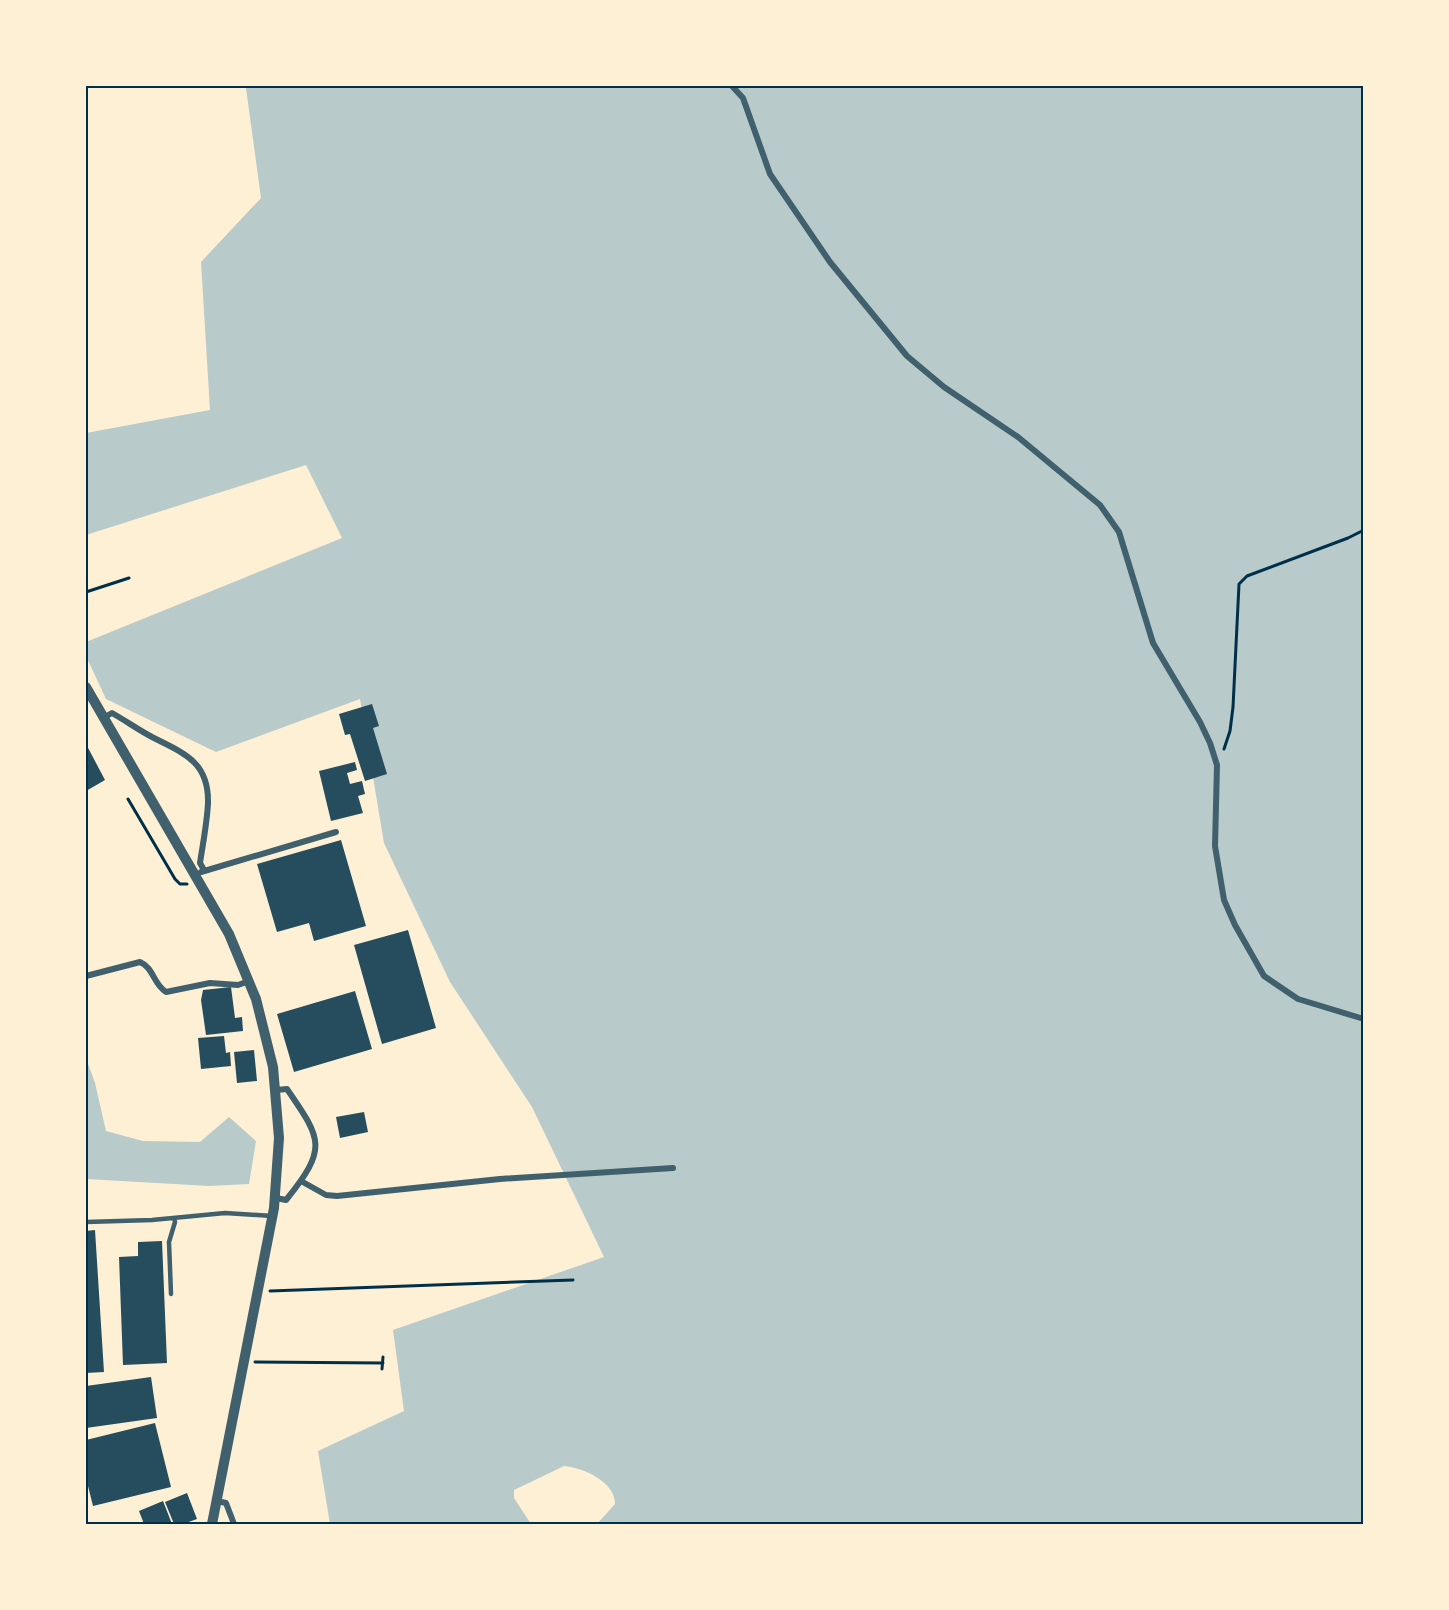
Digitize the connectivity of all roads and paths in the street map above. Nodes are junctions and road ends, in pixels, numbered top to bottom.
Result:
1 (732, 86) edge
2 (1364, 530) edge
3 (129, 578) dead end
4 (86, 592) edge
5 (86, 687) edge
6 (103, 718) junction
7 (1217, 765) junction
8 (128, 799) dead end
9 (336, 832) dead end
10 (199, 875) junction
11 (86, 976) edge
12 (249, 981) junction
13 (1364, 1019) edge
14 (276, 1090) junction
15 (673, 1168) dead end
16 (301, 1181) junction
17 (276, 1198) junction
18 (273, 1216) junction
19 (174, 1218) junction
20 (86, 1222) edge
21 (573, 1280) dead end
22 (259, 1288) junction
23 (171, 1294) dead end
24 (383, 1358) dead end
25 (245, 1360) junction
26 (383, 1363) junction
27 (382, 1369) dead end
28 (217, 1501) junction
29 (212, 1524) edge
30 (234, 1524) edge

1 - 7 street
2 - 7 path
3 - 4 path
5 - 6 street
6 - 10 street
6 - 10 street
7 - 13 street
8 - 10 path
9 - 10 street
10 - 12 street
11 - 12 street
12 - 14 street
14 - 16 street
14 - 17 street
15 - 16 street
16 - 17 street
17 - 18 street
18 - 19 lane
18 - 22 street
19 - 20 lane
19 - 23 lane
21 - 22 path
22 - 25 street
24 - 26 path
25 - 26 path
25 - 28 street
26 - 27 path
28 - 29 street
28 - 30 street

